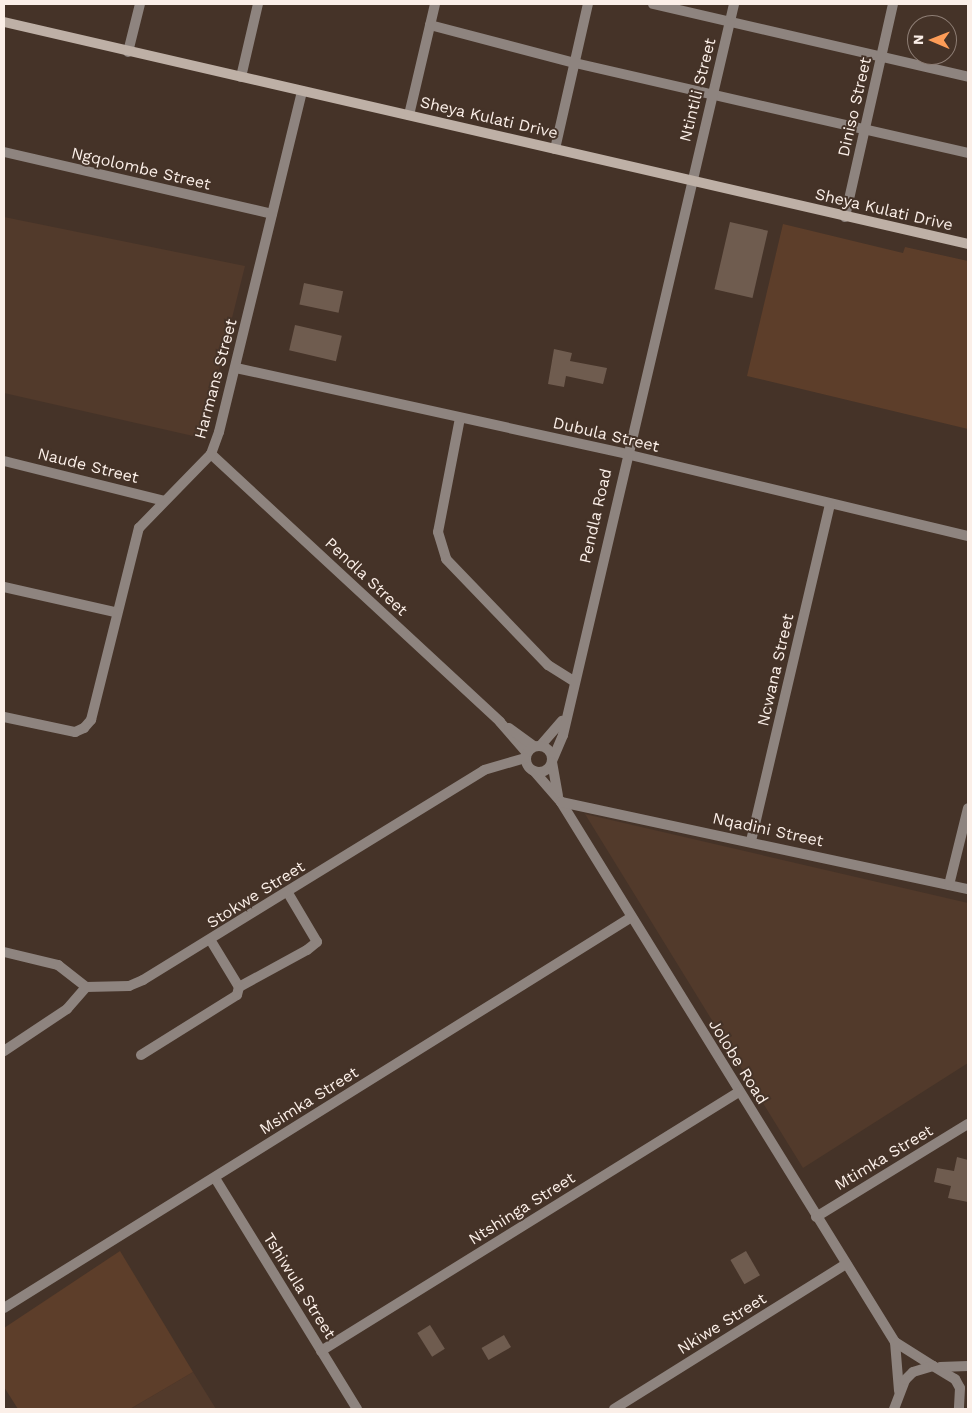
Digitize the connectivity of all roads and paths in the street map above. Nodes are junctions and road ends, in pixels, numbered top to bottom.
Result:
1 (140, 4) edge
2 (258, 4) edge
3 (435, 4) edge
4 (588, 4) edge
5 (652, 4) edge
6 (734, 4) edge
7 (893, 4) edge
8 (730, 21) junction
9 (4, 22) edge
10 (430, 25) junction
11 (128, 52) junction
12 (881, 58) junction
13 (575, 64) junction
14 (241, 77) junction
15 (968, 77) edge
16 (302, 91) junction
17 (712, 95) junction
18 (409, 115) junction
19 (865, 130) junction
20 (555, 149) junction
21 (4, 152) edge
22 (968, 153) edge
23 (691, 182) junction
24 (272, 214) junction
25 (845, 217) junction
26 (968, 244) edge
27 (236, 368) junction
28 (460, 418) junction
29 (211, 454) junction
30 (626, 454) junction
31 (4, 461) edge
32 (164, 501) junction
33 (830, 505) junction
34 (968, 536) edge
35 (4, 587) edge
36 (115, 612) junction
37 (574, 681) junction
38 (567, 711) junction
39 (4, 717) edge
40 (532, 751) junction
41 (552, 762) junction
42 (534, 771) junction
43 (560, 799) junction
44 (968, 808) edge
45 (751, 841) junction
46 (950, 884) junction
47 (968, 889) edge
48 (288, 893) junction
49 (630, 918) junction
50 (211, 940) junction
51 (4, 952) edge
52 (86, 987) junction
53 (239, 988) junction
54 (4, 1051) edge
55 (141, 1055) dead end
56 (739, 1092) junction
57 (968, 1124) edge
58 (215, 1178) junction
59 (816, 1217) junction
60 (846, 1264) junction
61 (4, 1308) edge
62 (895, 1342) junction
63 (321, 1351) junction
64 (936, 1366) junction
65 (968, 1366) edge
66 (968, 1387) edge
67 (899, 1391) junction
68 (960, 1404) edge
69 (357, 1409) edge
70 (614, 1409) edge
71 (894, 1409) edge

1 - 11 street
2 - 14 street
3 - 10 street
4 - 13 street
5 - 8 street
6 - 8 street, Ntintili Street
7 - 12 street, Diniso Street
8 - 12 street
8 - 17 street, Ntintili Street
9 - 11 street, Sheya Kulati Drive
10 - 13 street
10 - 18 street
11 - 14 street, Sheya Kulati Drive
12 - 15 street
12 - 19 street, Diniso Street
13 - 17 street
13 - 20 street
14 - 16 street, Sheya Kulati Drive
16 - 18 street, Sheya Kulati Drive
16 - 24 street, Harmans Street
17 - 19 street
17 - 23 street, Ntintili Street
18 - 20 street, Sheya Kulati Drive
19 - 22 street
19 - 25 street, Diniso Street
20 - 23 street, Sheya Kulati Drive
21 - 24 street, Ngqolombe Street
23 - 25 street, Sheya Kulati Drive
23 - 30 street, Pendla Road
24 - 27 street, Harmans Street
25 - 26 street, Sheya Kulati Drive
27 - 28 street, Dubula Street
27 - 29 street, Harmans Street
28 - 30 street, Dubula Street
28 - 37 street
29 - 32 street, Harmans Street
29 - 40 street, Pendla Street
30 - 33 street, Dubula Street
30 - 37 street, Pendla Road
31 - 32 street, Naude Street
32 - 36 street, Harmans Street
33 - 34 street, Dubula Street
33 - 45 street, Ncwana Street
35 - 36 street
36 - 39 street, Harmans Street
37 - 38 street, Pendla Road
38 - 40 street, Pendla Road
38 - 41 street, Pendla Road
40 - 41 street
40 - 42 street, Jolobe Road
40 - 48 street, Stokwe Street
41 - 42 street
41 - 43 street, Jolobe Road
42 - 43 street, Jolobe Road
43 - 45 street, Nqadini Street
43 - 49 street, Jolobe Road
44 - 46 street
45 - 46 street, Nqadini Street
46 - 47 street, Nqadini Street
48 - 50 street, Stokwe Street
48 - 53 street
49 - 56 street, Jolobe Road
49 - 58 street, Msimka Street
50 - 52 street, Stokwe Street
50 - 53 street
51 - 52 street
52 - 54 street
53 - 55 street
56 - 59 street, Jolobe Road
56 - 63 street, Ntshinga Street
57 - 59 street, Mtimka Street
58 - 61 street, Msimka Street
58 - 63 street, Tshiwula Street
59 - 60 street, Jolobe Road
60 - 62 street, Jolobe Road
60 - 70 street, Nkiwe Street
62 - 64 street, Jolobe Road
62 - 67 street, Jolobe Road
63 - 69 street, Tshiwula Street
64 - 65 street
64 - 67 street
64 - 68 street, Jolobe Road
66 - 68 street
67 - 71 street

